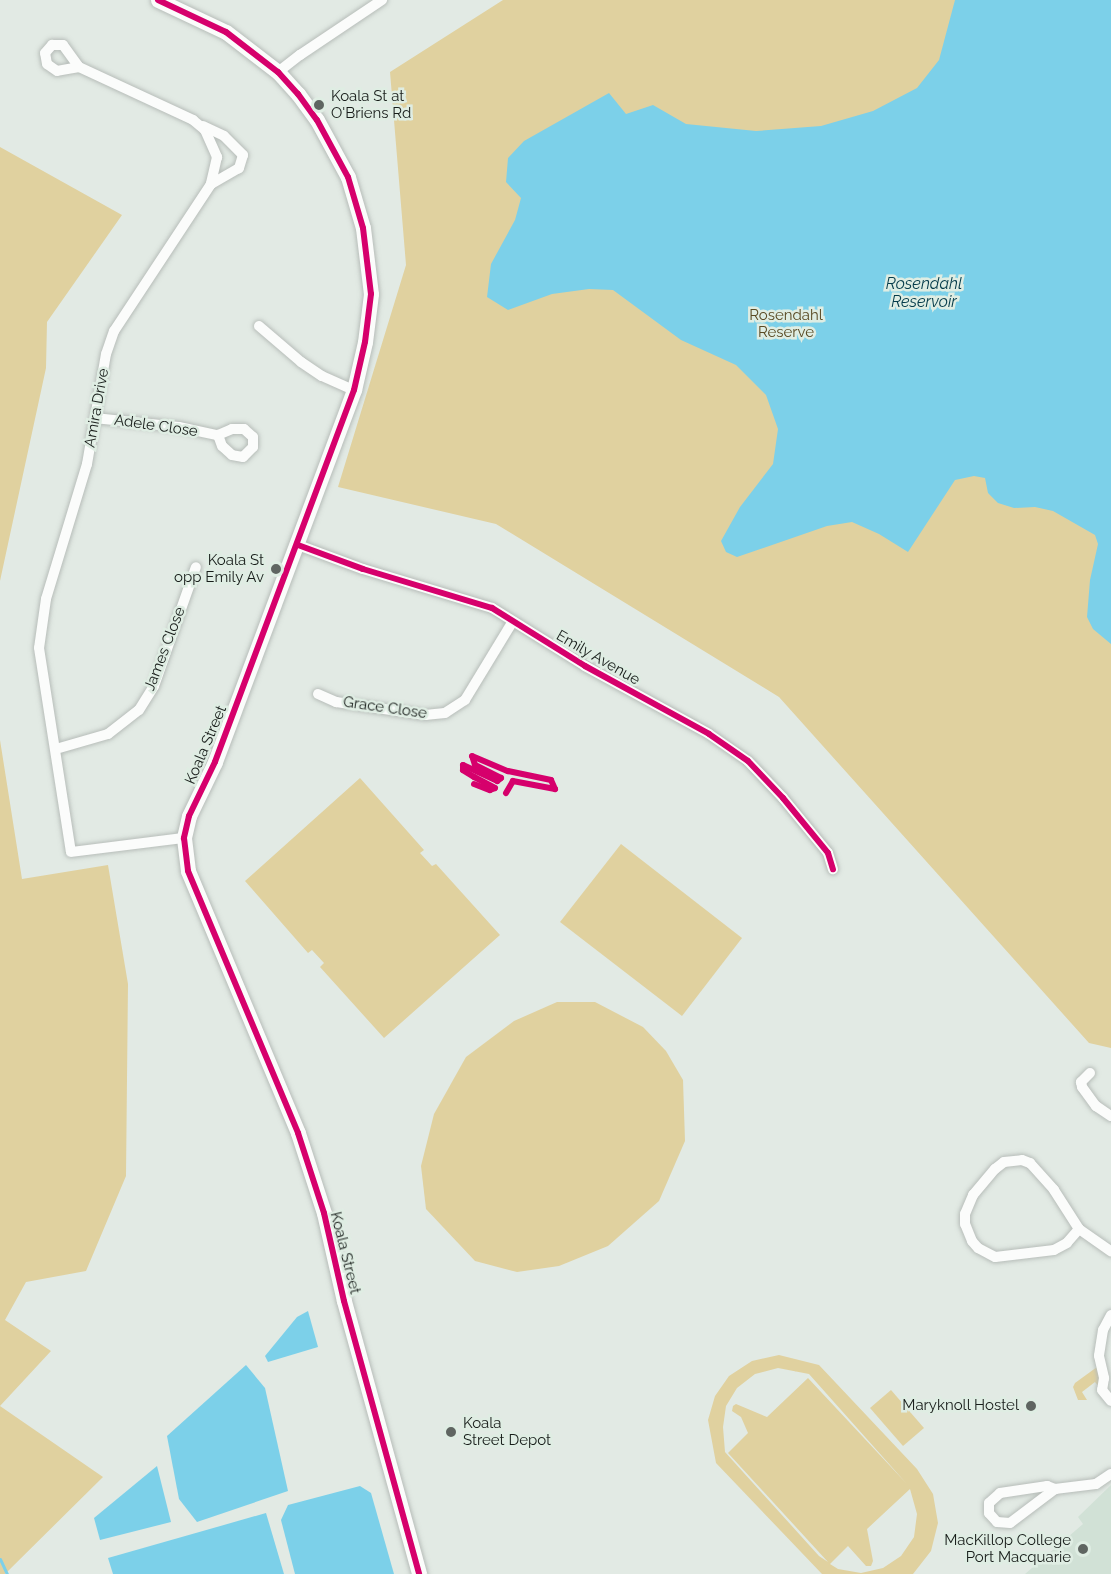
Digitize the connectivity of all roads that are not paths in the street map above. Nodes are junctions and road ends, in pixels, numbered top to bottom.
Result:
1 (158, 0) edge
2 (382, 0) edge
3 (79, 67) dead end
4 (278, 72) junction
5 (201, 125) junction
6 (233, 144) junction
7 (216, 153) junction
8 (212, 184) junction
9 (259, 326) dead end
10 (354, 390) junction
11 (95, 418) junction
12 (218, 435) dead end
13 (298, 545) junction
14 (196, 567) dead end
15 (513, 621) junction
16 (318, 694) dead end
17 (56, 749) junction
18 (184, 838) junction
19 (834, 869) dead end
20 (1090, 1073) dead end
21 (1111, 1116) edge
22 (1079, 1229) junction
23 (1111, 1251) edge
24 (1111, 1315) edge
25 (1108, 1378) edge
26 (1111, 1401) edge
27 (1111, 1474) edge
28 (1055, 1489) junction
29 (419, 1574) edge

1 - 4 street, Koala Street
2 - 4 street
3 - 5 street
4 - 10 street, Koala Street
5 - 6 street
5 - 7 street
6 - 7 street
6 - 8 street
7 - 8 street, Amira Drive
8 - 11 street, Amira Drive
9 - 10 street
10 - 13 street, Koala Street
11 - 12 street, Adele Close
11 - 17 street, Amira Drive
13 - 15 street, Emily Avenue
13 - 18 street, Koala Street
14 - 17 street, James Close
15 - 16 street, Grace Close
15 - 19 street, Emily Avenue
17 - 18 street, Amira Drive
18 - 29 street, Koala Street
20 - 21 street
22 - 22 street
22 - 23 street
24 - 25 street
25 - 26 street
27 - 28 street
28 - 28 street

